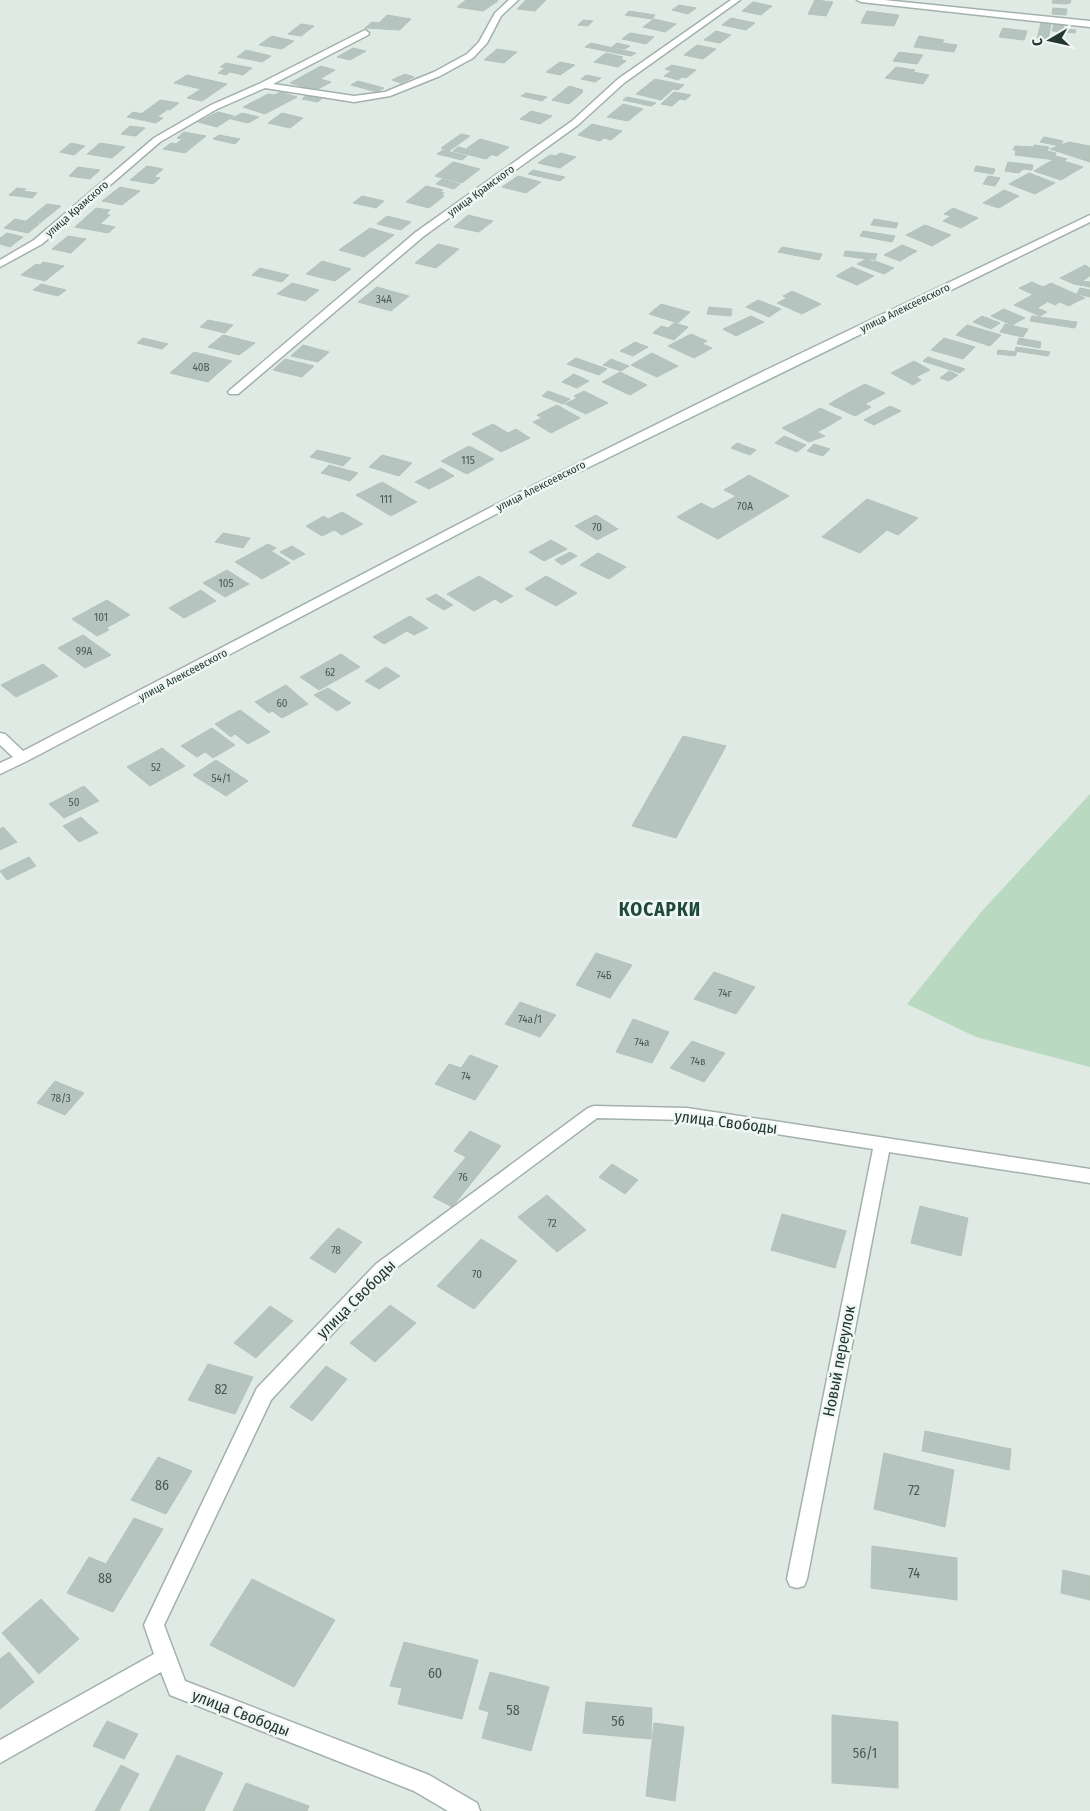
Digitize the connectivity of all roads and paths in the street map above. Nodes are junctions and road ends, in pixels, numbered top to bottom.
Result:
1 (514, 0) edge
2 (736, 0) edge
3 (861, 0) edge
4 (1090, 24) edge
5 (365, 33) dead end
6 (264, 85) junction
7 (1090, 218) edge
8 (0, 264) edge
9 (234, 392) dead end
10 (0, 737) edge
11 (22, 758) junction
12 (0, 769) edge
13 (882, 1144) junction
14 (1090, 1176) edge
15 (797, 1579) dead end
16 (166, 1658) junction
17 (0, 1752) edge
18 (469, 1811) edge

1 - 6 street
2 - 9 street, улица Крамского
3 - 4 street
5 - 6 street, улица Крамского
6 - 8 street, улица Крамского
7 - 11 street, улица Алексеевского
10 - 11 street
11 - 12 street, улица Алексеевского
13 - 14 street, улица Свободы
13 - 15 street, Новый переулок
13 - 16 street, улица Свободы
16 - 17 street
16 - 18 street, улица Свободы

